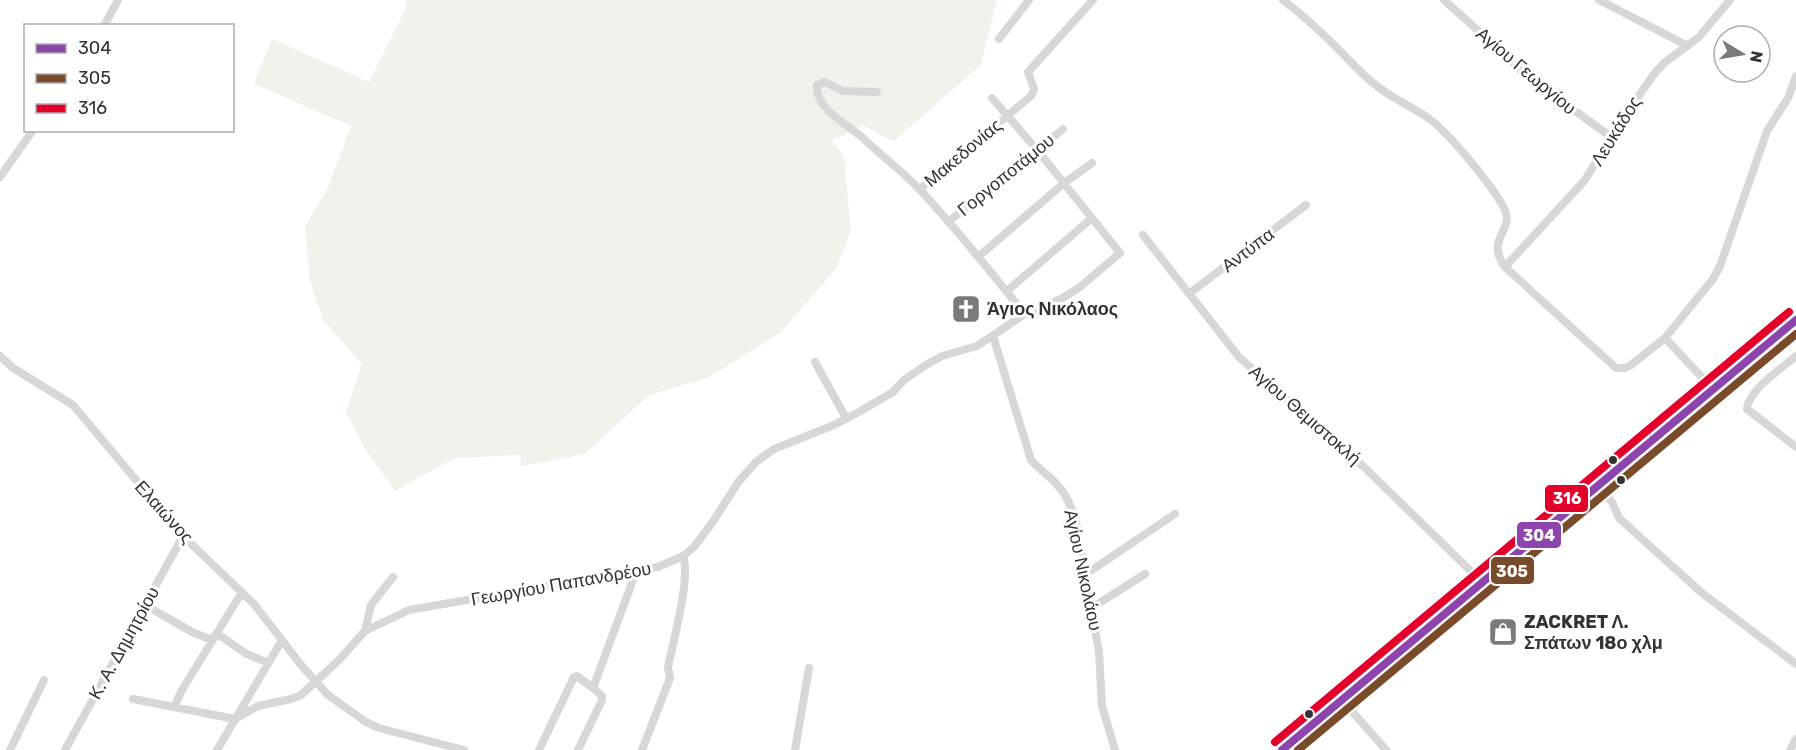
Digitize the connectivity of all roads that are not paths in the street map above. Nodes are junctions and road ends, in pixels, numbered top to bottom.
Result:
1 (118, 0) edge
2 (1029, 0) edge
3 (1094, 0) edge
4 (1283, 0) edge
5 (1444, 0) edge
6 (1599, 0) edge
7 (1730, 0) edge
8 (105, 24) edge
9 (999, 39) dead end
10 (1688, 46) junction
11 (1796, 76) edge
12 (877, 92) dead end
13 (992, 98) dead end
14 (1007, 117) junction
15 (1063, 129) dead end
16 (32, 132) edge
17 (1611, 137) junction
18 (1038, 151) junction
19 (1092, 163) dead end
20 (0, 177) edge
21 (1063, 184) junction
22 (920, 189) junction
23 (1306, 205) dead end
24 (1092, 218) junction
25 (948, 222) junction
26 (1143, 236) dead end
27 (978, 257) junction
28 (1505, 267) junction
29 (1007, 291) junction
30 (1190, 294) junction
31 (1025, 314) junction
32 (1796, 320) edge
33 (993, 336) junction
34 (1665, 338) junction
35 (0, 356) edge
36 (1796, 356) edge
37 (815, 362) dead end
38 (1713, 389) junction
39 (846, 418) junction
40 (1796, 447) edge
41 (1598, 485) junction
42 (1175, 514) dead end
43 (183, 536) junction
44 (683, 556) junction
45 (636, 572) junction
46 (1086, 574) junction
47 (1145, 574) dead end
48 (393, 577) dead end
49 (1482, 582) junction
50 (242, 592) junction
51 (145, 605) junction
52 (1093, 607) junction
53 (365, 631) junction
54 (213, 637) junction
55 (282, 640) junction
56 (268, 663) junction
57 (1796, 664) edge
58 (809, 668) dead end
59 (44, 680) dead end
60 (316, 682) junction
61 (593, 688) junction
62 (133, 699) dead end
63 (1342, 700) junction
64 (174, 707) junction
65 (235, 719) junction
66 (1796, 739) edge
67 (10, 750) edge
68 (65, 750) edge
69 (217, 750) edge
70 (464, 750) edge
71 (539, 750) edge
72 (578, 750) edge
73 (642, 750) edge
74 (795, 750) edge
75 (1115, 750) edge
76 (1281, 750) edge
77 (1386, 750) edge
78 (1790, 750) edge

1 - 8 street
2 - 9 street
3 - 14 street, Μακεδονίας
4 - 28 street
5 - 17 street, Αγίου Γεωργίου
6 - 10 street
7 - 10 street, Λευκάδος
10 - 17 street, Λευκάδος
11 - 34 street
12 - 22 street
13 - 14 street
14 - 18 street
14 - 22 street, Μακεδονίας
15 - 18 street, Γοργοποτάμου
16 - 20 street
17 - 28 street, Λευκάδος
18 - 21 street
18 - 25 street, Γοργοποτάμου
19 - 21 street
21 - 24 street
21 - 27 street
22 - 25 street
23 - 30 street, Αντύπα
24 - 29 street
24 - 31 street, Γεωργίου Παπανδρέου
25 - 27 street
26 - 30 street, Αγίου Θεμιστοκλή
27 - 29 street
28 - 34 street
29 - 31 street
30 - 49 street, Αγίου Θεμιστοκλή
31 - 33 street, Γεωργίου Παπανδρέου
32 - 38 main road
33 - 39 street, Γεωργίου Παπανδρέου
33 - 46 street, Αγίου Νικολάου
34 - 38 street
35 - 43 street, Ελαιώνος
36 - 40 street
37 - 39 street
38 - 41 main road
39 - 44 street, Γεωργίου Παπανδρέου
41 - 49 main road
41 - 57 street
42 - 46 street
43 - 50 street, Ελαιώνος
43 - 51 street, Κ. Α. Δημητρίου
44 - 45 street, Γεωργίου Παπανδρέου
44 - 73 street
45 - 53 street, Γεωργίου Παπανδρέου
45 - 61 street
46 - 52 street, Αγίου Νικολάου
47 - 52 street
48 - 53 street
49 - 63 main road
50 - 54 street
50 - 55 street, Ελαιώνος
51 - 54 street
51 - 68 street, Κ. Α. Δημητρίου
52 - 75 street, Αγίου Νικολάου
53 - 60 street, Γεωργίου Παπανδρέου
54 - 56 street
54 - 64 street
55 - 56 street
55 - 60 street, Ελαιώνος
56 - 65 street
58 - 74 street
59 - 67 street
60 - 65 street, Γεωργίου Παπανδρέου
60 - 70 street, Ελαιώνος
61 - 71 street
61 - 72 street
62 - 64 street
63 - 76 main road
63 - 77 street
64 - 65 street
65 - 69 street
66 - 78 street

